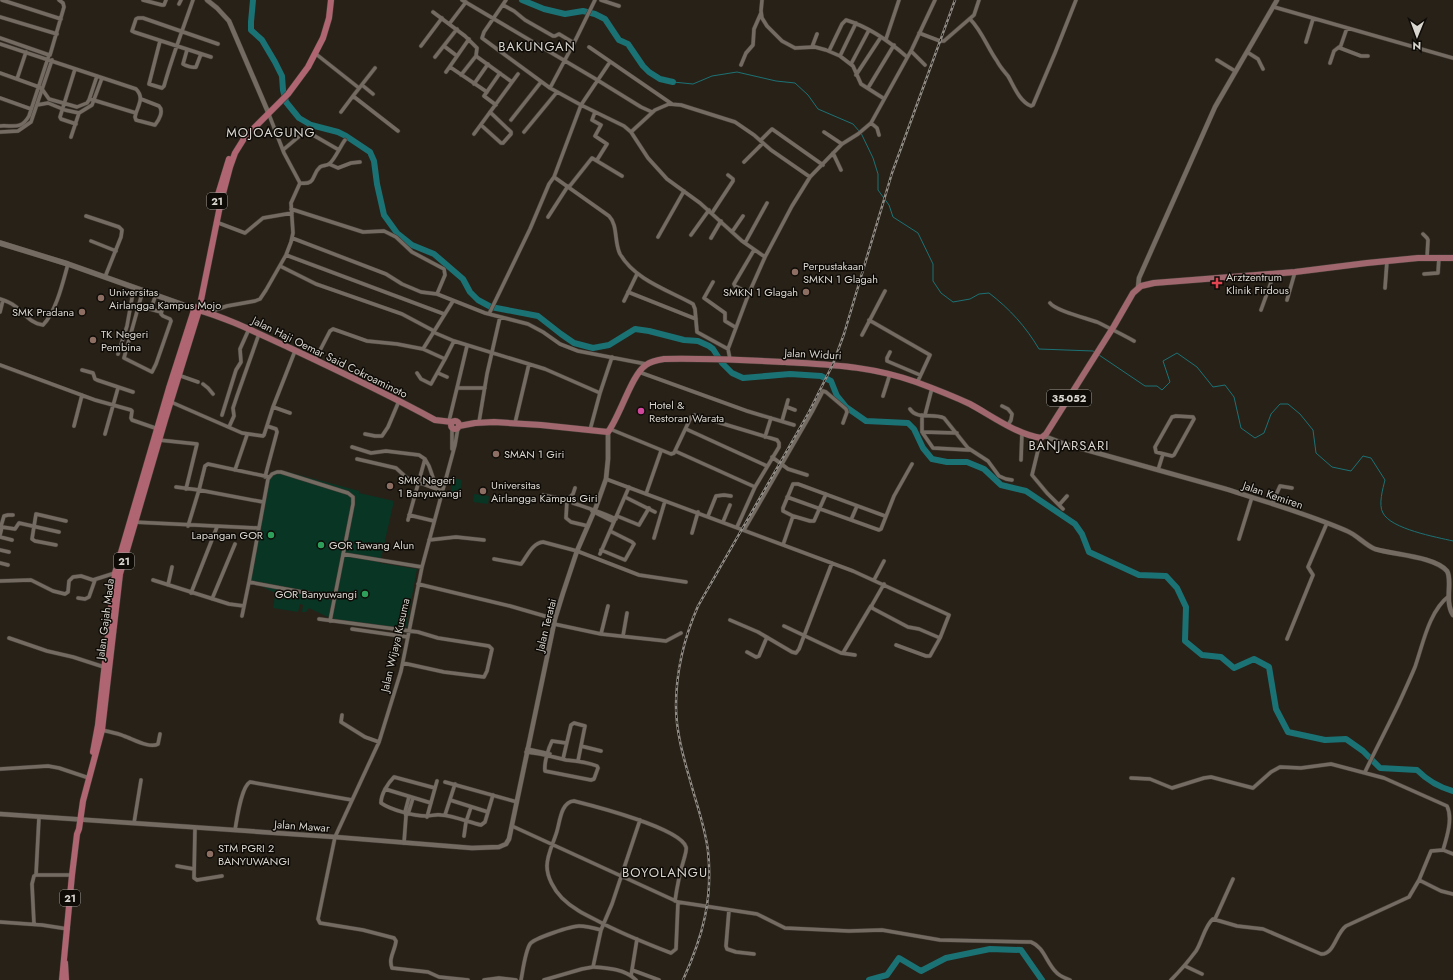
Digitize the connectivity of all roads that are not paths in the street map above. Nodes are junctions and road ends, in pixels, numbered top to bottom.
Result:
1 (2, 0) edge
2 (59, 0) edge
3 (143, 0) edge
4 (166, 0) edge
5 (193, 0) edge
6 (207, 0) edge
7 (329, 0) edge
8 (506, 0) edge
9 (595, 0) edge
10 (601, 0) edge
11 (762, 0) edge
12 (899, 0) edge
13 (934, 0) edge
14 (979, 0) edge
15 (1076, 0) edge
16 (1277, 0) edge
17 (464, 1) edge
18 (503, 5) junction
19 (619, 6) dead end
20 (1274, 7) junction
21 (433, 12) dead end
22 (761, 13) junction
23 (0, 17) edge
24 (442, 18) junction
25 (493, 18) junction
26 (970, 18) junction
27 (61, 19) junction
28 (1313, 19) junction
29 (450, 23) junction
30 (856, 23) junction
31 (1347, 28) junction
32 (457, 29) junction
33 (868, 30) junction
34 (182, 32) junction
35 (919, 33) junction
36 (57, 34) junction
37 (817, 34) dead end
38 (881, 37) junction
39 (0, 38) edge
40 (469, 39) junction
41 (886, 39) junction
42 (160, 41) junction
43 (1306, 42) dead end
44 (574, 43) junction
45 (0, 44) edge
46 (218, 44) dead end
47 (894, 45) junction
48 (421, 46) dead end
49 (444, 46) junction
50 (177, 47) junction
51 (812, 47) junction
52 (1339, 47) junction
53 (589, 48) dead end
54 (187, 50) junction
55 (829, 51) junction
56 (911, 51) junction
57 (26, 52) junction
58 (1247, 52) junction
59 (201, 54) junction
60 (316, 54) junction
61 (50, 55) junction
62 (457, 56) junction
63 (476, 56) junction
64 (840, 56) junction
65 (1368, 56) dead end
66 (211, 57) dead end
67 (435, 57) dead end
68 (907, 57) junction
69 (1453, 58) edge
70 (49, 60) junction
71 (565, 60) junction
72 (1217, 60) dead end
73 (610, 62) junction
74 (1330, 62) dead end
75 (488, 64) junction
76 (851, 64) junction
77 (741, 65) dead end
78 (925, 65) dead end
79 (450, 67) junction
80 (375, 68) dead end
81 (75, 69) junction
82 (1263, 69) dead end
83 (446, 72) dead end
84 (1235, 72) junction
85 (0, 73) edge
86 (500, 73) junction
87 (518, 74) dead end
88 (462, 75) junction
89 (856, 75) junction
90 (97, 76) junction
91 (102, 78) junction
92 (17, 79) junction
93 (597, 80) junction
94 (512, 82) junction
95 (542, 82) junction
96 (474, 84) junction
97 (360, 86) junction
98 (41, 88) junction
99 (550, 88) junction
100 (868, 88) junction
101 (487, 92) junction
102 (557, 92) junction
103 (287, 93) junction
104 (374, 94) dead end
105 (353, 96) junction
106 (0, 98) edge
107 (883, 98) junction
108 (92, 99) junction
109 (141, 99) junction
110 (49, 100) junction
111 (64, 103) junction
112 (35, 104) junction
113 (672, 104) junction
114 (496, 105) junction
115 (581, 105) junction
116 (62, 108) junction
117 (31, 109) junction
118 (268, 111) junction
119 (341, 112) dead end
120 (490, 112) junction
121 (595, 112) junction
122 (652, 112) junction
123 (136, 113) junction
124 (79, 114) junction
125 (511, 120) dead end
126 (871, 123) junction
127 (76, 124) junction
128 (481, 125) junction
129 (0, 126) edge
130 (309, 128) dead end
131 (398, 131) dead end
132 (0, 132) edge
133 (524, 132) dead end
134 (630, 132) junction
135 (824, 132) dead end
136 (474, 134) dead end
137 (314, 135) dead end
138 (879, 135) dead end
139 (71, 137) dead end
140 (344, 140) dead end
141 (762, 142) junction
142 (842, 144) junction
143 (283, 150) junction
144 (339, 150) junction
145 (833, 153) junction
146 (597, 160) junction
147 (360, 162) dead end
148 (744, 162) dead end
149 (329, 164) junction
150 (823, 164) junction
151 (841, 170) dead end
152 (728, 175) dead end
153 (622, 176) dead end
154 (554, 177) junction
155 (810, 177) junction
156 (300, 183) junction
157 (569, 187) junction
158 (684, 191) junction
159 (768, 203) dead end
160 (292, 211) junction
161 (711, 211) junction
162 (86, 216) dead end
163 (743, 216) dead end
164 (548, 217) dead end
165 (721, 221) junction
166 (216, 222) junction
167 (732, 232) junction
168 (1423, 234) dead end
169 (691, 235) dead end
170 (658, 237) dead end
171 (292, 238) junction
172 (711, 238) dead end
173 (91, 242) dead end
174 (744, 243) junction
175 (0, 244) edge
176 (210, 247) junction
177 (116, 250) junction
178 (754, 250) junction
179 (286, 255) junction
180 (765, 257) junction
181 (1439, 257) junction
182 (1427, 258) junction
183 (1453, 258) edge
184 (1387, 261) junction
185 (68, 264) junction
186 (280, 266) junction
187 (1295, 272) junction
188 (638, 274) junction
189 (1274, 274) junction
190 (1424, 274) dead end
191 (105, 277) junction
192 (713, 282) dead end
193 (134, 287) junction
194 (1138, 288) junction
195 (1385, 288) dead end
196 (143, 290) junction
197 (884, 290) dead end
198 (628, 292) junction
199 (749, 293) junction
200 (156, 294) junction
201 (437, 294) junction
202 (165, 298) junction
203 (2, 300) edge
204 (1287, 300) dead end
205 (453, 301) junction
206 (624, 302) dead end
207 (1050, 303) dead end
208 (139, 306) junction
209 (151, 309) junction
210 (196, 309) junction
211 (1261, 310) dead end
212 (0, 312) edge
213 (161, 312) junction
214 (209, 312) junction
215 (490, 313) junction
216 (444, 314) junction
217 (500, 317) junction
218 (696, 319) junction
219 (869, 320) junction
220 (735, 327) junction
221 (249, 329) junction
222 (1112, 330) junction
223 (434, 332) junction
224 (259, 334) junction
225 (862, 334) dead end
226 (1134, 341) dead end
227 (454, 342) junction
228 (467, 346) junction
229 (728, 349) junction
230 (423, 350) junction
231 (295, 351) junction
232 (890, 352) dead end
233 (118, 354) dead end
234 (491, 354) junction
235 (612, 357) junction
236 (445, 359) junction
237 (728, 359) junction
238 (315, 360) junction
239 (529, 364) junction
240 (646, 364) junction
241 (0, 365) edge
242 (82, 370) dead end
243 (639, 372) junction
244 (417, 373) dead end
245 (438, 373) junction
246 (890, 374) junction
247 (176, 375) junction
248 (447, 377) dead end
249 (919, 378) junction
250 (198, 382) dead end
251 (203, 384) dead end
252 (118, 388) junction
253 (457, 388) junction
254 (485, 388) junction
255 (932, 388) junction
256 (133, 392) dead end
257 (600, 393) junction
258 (213, 394) dead end
259 (82, 395) junction
260 (883, 396) dead end
261 (788, 400) dead end
262 (399, 401) junction
263 (170, 402) junction
264 (112, 405) junction
265 (1002, 406) dead end
266 (273, 407) junction
267 (787, 408) junction
268 (910, 409) dead end
269 (795, 410) dead end
270 (165, 412) junction
271 (290, 413) dead end
272 (222, 415) dead end
273 (923, 415) junction
274 (771, 418) junction
275 (782, 421) junction
276 (477, 422) junction
277 (515, 423) junction
278 (843, 423) dead end
279 (1009, 423) junction
280 (794, 424) dead end
281 (454, 425) junction
282 (74, 426) dead end
283 (267, 426) junction
284 (228, 427) junction
285 (158, 429) junction
286 (590, 430) junction
287 (686, 430) junction
288 (609, 431) junction
289 (922, 432) junction
290 (957, 433) junction
291 (1023, 433) junction
292 (105, 434) dead end
293 (365, 434) dead end
294 (247, 435) junction
295 (765, 437) junction
296 (1042, 437) junction
297 (159, 440) junction
298 (352, 447) dead end
299 (970, 450) junction
300 (661, 451) junction
301 (676, 451) junction
302 (1163, 454) junction
303 (772, 458) junction
304 (357, 459) dead end
305 (425, 459) junction
306 (1021, 460) dead end
307 (782, 464) junction
308 (912, 464) dead end
309 (767, 466) junction
310 (234, 470) junction
311 (1158, 470) junction
312 (807, 475) dead end
313 (267, 477) junction
314 (606, 478) junction
315 (1012, 480) dead end
316 (418, 482) junction
317 (629, 487) junction
318 (755, 487) junction
319 (176, 488) dead end
320 (575, 488) dead end
321 (1292, 488) dead end
322 (186, 489) junction
323 (437, 489) junction
324 (199, 490) junction
325 (442, 491) junction
326 (646, 494) junction
327 (826, 494) junction
328 (543, 495) dead end
329 (731, 496) dead end
330 (1067, 496) dead end
331 (625, 497) junction
332 (787, 497) junction
333 (1252, 497) junction
334 (567, 500) junction
335 (665, 501) junction
336 (263, 502) junction
337 (573, 503) dead end
338 (1272, 504) junction
339 (730, 505) dead end
340 (1058, 505) junction
341 (857, 506) junction
342 (649, 508) junction
343 (1063, 508) dead end
344 (820, 509) junction
345 (593, 510) junction
346 (655, 512) dead end
347 (698, 512) junction
348 (13, 515) dead end
349 (409, 515) junction
350 (708, 516) junction
351 (794, 516) junction
352 (885, 516) junction
353 (615, 519) junction
354 (408, 520) dead end
355 (851, 520) junction
356 (66, 521) dead end
357 (434, 521) junction
358 (132, 522) junction
359 (724, 522) junction
360 (1327, 522) junction
361 (1, 526) edge
362 (34, 526) junction
363 (188, 526) junction
364 (588, 526) junction
365 (217, 527) junction
366 (737, 527) junction
367 (258, 528) junction
368 (744, 530) junction
369 (610, 531) junction
370 (59, 532) dead end
371 (692, 533) dead end
372 (0, 536) edge
373 (654, 538) dead end
374 (12, 540) dead end
375 (429, 540) junction
376 (484, 540) dead end
377 (1239, 540) dead end
378 (235, 544) dead end
379 (56, 545) dead end
380 (783, 545) junction
381 (0, 550) edge
382 (577, 551) junction
383 (9, 552) dead end
384 (343, 554) junction
385 (494, 559) dead end
386 (884, 561) dead end
387 (0, 563) edge
388 (832, 563) junction
389 (8, 565) dead end
390 (172, 567) dead end
391 (422, 567) junction
392 (115, 573) junction
393 (95, 580) junction
394 (153, 580) dead end
395 (874, 580) junction
396 (0, 581) edge
397 (249, 582) junction
398 (686, 582) dead end
399 (418, 584) junction
400 (884, 584) junction
401 (168, 585) junction
402 (191, 593) junction
403 (1449, 596) junction
404 (78, 598) dead end
405 (334, 598) junction
406 (212, 599) junction
407 (872, 605) junction
408 (244, 606) junction
409 (608, 606) dead end
410 (627, 613) dead end
411 (1453, 615) edge
412 (242, 616) dead end
413 (319, 619) dead end
414 (730, 620) dead end
415 (330, 621) junction
416 (555, 621) junction
417 (784, 626) dead end
418 (352, 629) dead end
419 (409, 632) junction
420 (681, 633) dead end
421 (601, 634) junction
422 (804, 635) junction
423 (623, 636) junction
424 (408, 637) junction
425 (767, 637) junction
426 (9, 638) dead end
427 (940, 638) junction
428 (1287, 639) dead end
429 (896, 645) dead end
430 (747, 652) dead end
431 (843, 653) junction
432 (855, 655) dead end
433 (403, 663) junction
434 (104, 667) junction
435 (342, 714) dead end
436 (102, 730) junction
437 (160, 734) dead end
438 (379, 742) junction
439 (566, 743) junction
440 (581, 746) junction
441 (527, 750) junction
442 (601, 751) dead end
443 (548, 754) junction
444 (563, 758) junction
445 (578, 761) junction
446 (0, 769) edge
447 (1365, 772) junction
448 (87, 778) junction
449 (1131, 778) dead end
450 (141, 780) dead end
451 (438, 781) dead end
452 (445, 782) dead end
453 (455, 784) junction
454 (435, 788) junction
455 (385, 789) junction
456 (493, 795) junction
457 (411, 797) junction
458 (352, 800) junction
459 (450, 800) junction
460 (431, 802) junction
461 (516, 802) junction
462 (471, 807) junction
463 (488, 812) junction
464 (0, 814) edge
465 (407, 814) junction
466 (445, 815) junction
467 (427, 816) junction
468 (39, 817) junction
469 (79, 819) junction
470 (640, 820) junction
471 (466, 822) junction
472 (134, 823) junction
473 (512, 826) junction
474 (195, 828) junction
475 (235, 830) junction
476 (464, 836) dead end
477 (335, 837) junction
478 (404, 843) junction
479 (553, 845) junction
480 (1443, 850) junction
481 (1453, 854) edge
482 (176, 866) dead end
483 (194, 869) junction
484 (72, 875) junction
485 (222, 876) dead end
486 (621, 876) junction
487 (34, 877) junction
488 (1233, 879) dead end
489 (1419, 880) junction
490 (1453, 894) edge
491 (676, 901) junction
492 (729, 910) junction
493 (1215, 919) junction
494 (0, 922) edge
495 (34, 924) junction
496 (603, 924) junction
497 (68, 929) junction
498 (601, 930) junction
499 (637, 939) junction
500 (754, 954) dead end
501 (65, 962) junction
502 (1185, 966) junction
503 (593, 967) junction
504 (632, 970) junction
505 (1202, 974) dead end
506 (631, 976) junction
507 (62, 980) edge
508 (66, 980) edge
509 (468, 980) edge
510 (484, 980) edge
511 (516, 980) edge
512 (521, 980) edge
513 (544, 980) edge
514 (636, 980) edge
515 (659, 980) edge
516 (1070, 980) edge
517 (1171, 980) edge

1 - 27 street
2 - 27 street
3 - 4 street
5 - 34 street
6 - 118 street
7 - 60 highway, 21
7 - 103 highway, 21
8 - 18 street
9 - 44 street
10 - 19 street
11 - 22 street
12 - 41 street
13 - 35 street
14 - 26 street
15 - 26 street
16 - 20 street
17 - 25 street
17 - 29 street
18 - 25 street
18 - 44 street
20 - 28 street
20 - 58 street
21 - 24 street
22 - 51 street
22 - 77 street
23 - 36 street
24 - 29 street
24 - 48 street
25 - 71 street
25 - 95 street
26 - 35 street
27 - 36 street
28 - 31 street
28 - 43 street
29 - 32 street
30 - 33 street
30 - 55 street
30 - 64 street
31 - 52 street
31 - 69 street
32 - 40 street
32 - 49 street
33 - 38 street
33 - 76 street
34 - 42 street
34 - 46 street
34 - 50 street
35 - 56 street
36 - 61 street
37 - 51 street
38 - 41 street
38 - 89 street
39 - 61 street
40 - 62 street
40 - 63 street
41 - 47 street
42 - 50 street
42 - 50 street
44 - 71 street
45 - 57 street
47 - 68 street
47 - 100 street
49 - 62 street
49 - 67 street
50 - 54 street
51 - 55 street
52 - 65 street
52 - 74 street
53 - 73 street
54 - 59 street
54 - 59 street
55 - 64 street
56 - 68 street
56 - 78 street
57 - 70 street
57 - 92 street
58 - 82 street
58 - 84 street
59 - 66 street
60 - 97 street
60 - 103 highway, 21
61 - 70 street
62 - 79 street
63 - 75 street
63 - 88 street
64 - 76 street
68 - 107 street
70 - 81 street
70 - 98 street
71 - 93 street
71 - 99 street
72 - 84 street
73 - 93 street
73 - 113 street
75 - 86 street
75 - 96 street
76 - 89 street
79 - 83 street
79 - 88 street
80 - 97 street
81 - 90 street
81 - 111 street
84 - 194 street
85 - 92 street
86 - 94 street
86 - 101 street
87 - 94 street
88 - 96 street
89 - 100 street
90 - 91 street
90 - 108 street
91 - 108 street
91 - 109 street
92 - 98 street
93 - 115 street
93 - 122 street
94 - 114 street
95 - 99 street
95 - 125 street
96 - 101 street
97 - 104 street
97 - 105 street
98 - 110 street
98 - 112 street
99 - 102 street
100 - 107 street
101 - 114 street
102 - 115 street
102 - 133 street
103 - 118 highway, 21
105 - 119 street
105 - 131 street
106 - 117 street
107 - 126 street
108 - 111 street
108 - 123 street
108 - 124 street
109 - 123 street
109 - 123 street
110 - 111 street
110 - 112 street
110 - 116 street
111 - 116 street
112 - 117 street
112 - 132 street
113 - 122 street
113 - 141 street
114 - 120 street
115 - 121 street
115 - 154 street
116 - 124 street
116 - 127 street
117 - 129 street
118 - 143 street
118 - 166 highway, 21
118 - 176 highway, 21
120 - 128 street
120 - 128 street
121 - 134 street
121 - 146 street
122 - 134 street
124 - 127 street
126 - 138 street
126 - 142 street
127 - 139 street
128 - 136 street
130 - 143 street
134 - 158 street
135 - 142 street
137 - 144 street
140 - 144 street
141 - 148 street
141 - 150 street
141 - 155 street
142 - 145 street
143 - 156 street
144 - 149 street
145 - 150 street
145 - 151 street
146 - 153 street
146 - 157 street
147 - 149 street
149 - 156 street
150 - 155 street
152 - 161 street
154 - 157 street
154 - 215 street
155 - 180 street
156 - 160 street
157 - 164 street
157 - 188 street
158 - 161 street
158 - 170 street
159 - 174 street
160 - 166 street
160 - 171 street
160 - 201 street
161 - 165 street
161 - 169 street
162 - 177 street
163 - 167 street
165 - 167 street
165 - 172 street
166 - 176 highway, 21
167 - 174 street
168 - 182 street
171 - 179 street
171 - 201 street
173 - 177 street
174 - 178 street
175 - 185 main road
176 - 210 highway, 21
177 - 191 street
178 - 180 street
178 - 199 street
179 - 186 street
179 - 216 street
180 - 199 street
181 - 182 main road
181 - 183 main road
181 - 190 street
182 - 184 main road
184 - 187 main road
184 - 195 street
185 - 191 main road
185 - 203 street
186 - 214 street
186 - 223 street
187 - 189 main road
187 - 204 street
188 - 198 street
188 - 218 street
189 - 194 main road
189 - 211 street
191 - 193 main road
192 - 220 street
193 - 196 main road
193 - 233 street
194 - 222 main road, 35-052
196 - 200 main road
196 - 208 street
197 - 219 street
198 - 206 street
198 - 218 street
199 - 220 street
200 - 202 main road
200 - 209 street
201 - 205 street
202 - 210 main road
202 - 213 street
203 - 212 street
205 - 215 street
205 - 216 street
207 - 222 street
208 - 209 street
208 - 213 street
209 - 213 street
210 - 214 main road, Jalan Haji Oemar Said Cokroaminoto
210 - 247 highway, Jalan Gajah Mada / 21
210 - 247 highway, 21
214 - 221 main road, Jalan Haji Oemar Said Cokroaminoto
215 - 217 street
216 - 223 street
217 - 234 street
217 - 235 street
218 - 229 street
219 - 225 street
219 - 249 street
220 - 229 street
221 - 224 main road, Jalan Haji Oemar Said Cokroaminoto
221 - 272 street
222 - 226 street
222 - 296 main road, 35-052
223 - 227 street
223 - 230 street
224 - 231 main road, Jalan Haji Oemar Said Cokroaminoto
224 - 284 street
227 - 228 street
227 - 236 street
228 - 234 street
228 - 253 street, Jalan Wijaya Kusuma
229 - 237 street
230 - 236 street
230 - 238 street
231 - 238 main road, Jalan Haji Oemar Said Cokroaminoto
231 - 266 street
232 - 249 street
234 - 239 street
234 - 254 street
235 - 240 street
235 - 257 street
236 - 245 street
237 - 240 main road, Jalan Widuri
237 - 246 main road, Jalan Widuri
238 - 262 main road, Jalan Haji Oemar Said Cokroaminoto
239 - 257 street
239 - 277 street
240 - 243 main road
241 - 259 street
242 - 252 street
243 - 274 street
243 - 288 main road
244 - 245 street
245 - 248 street
246 - 249 main road, Jalan Widuri
246 - 260 street
247 - 250 street
247 - 263 highway, Jalan Gajah Mada / 21
247 - 270 highway, 21
249 - 255 main road, Jalan Widuri
251 - 258 street
252 - 256 street
252 - 264 street
253 - 254 street
253 - 281 street, Jalan Wijaya Kusuma
254 - 276 street
255 - 273 street
255 - 279 main road, Jalan Widuri
257 - 286 street
259 - 264 street
259 - 282 street
261 - 267 street
262 - 281 main road, Jalan Haji Oemar Said Cokroaminoto
262 - 293 street
263 - 270 highway, Jalan Gajah Mada / 21
263 - 284 street
264 - 285 street
264 - 292 street
265 - 279 street
266 - 271 street
266 - 283 street
267 - 269 street
267 - 275 street
268 - 273 street
270 - 285 highway, 21
270 - 297 highway, Jalan Gajah Mada / 21
273 - 289 street
273 - 290 street
274 - 275 street
274 - 295 street
275 - 280 street
276 - 277 main road, Jalan Haji Oemar Said Cokroaminoto
276 - 281 main road, Jalan Haji Oemar Said Cokroaminoto
277 - 286 main road, Jalan Haji Oemar Said Cokroaminoto
278 - 307 street
279 - 291 main road, Jalan Widuri
281 - 325 street, Jalan Wijaya Kusuma
283 - 294 street
283 - 313 street
284 - 294 street
285 - 358 highway, 21
286 - 288 main road, Jalan Haji Oemar Said Cokroaminoto
287 - 295 street
287 - 301 street
287 - 309 street
288 - 300 street
288 - 314 street, Jalan Teratai
289 - 290 street
289 - 299 street
290 - 299 street
291 - 296 main road, Jalan Widuri
291 - 306 street
294 - 310 street
295 - 303 street
296 - 311 street, Jalan Kemiren
296 - 340 street
297 - 322 street
297 - 358 highway, Jalan Gajah Mada / 21
298 - 305 street
299 - 315 street
300 - 301 street
300 - 326 street
301 - 318 street
302 - 302 street
302 - 311 street
303 - 307 street
303 - 309 street
304 - 316 street
305 - 316 street
305 - 323 street
307 - 312 street
307 - 368 street
308 - 352 street
309 - 318 street
310 - 313 street
310 - 324 street
311 - 333 street, Jalan Kemiren
313 - 336 street
313 - 384 street
314 - 317 street
314 - 345 street, Jalan Teratai
316 - 323 street
316 - 349 street
317 - 326 street
317 - 331 street
318 - 366 street
319 - 322 street
320 - 334 street
321 - 338 street
322 - 324 street
323 - 325 street
324 - 336 street
324 - 363 street
325 - 357 street, Jalan Wijaya Kusuma
326 - 335 street
327 - 332 street
327 - 341 street
327 - 344 street
328 - 334 street
329 - 350 street
330 - 340 street
331 - 342 street
331 - 353 street
332 - 344 street
332 - 351 street
333 - 338 street, Jalan Kemiren
333 - 377 street
334 - 364 street
335 - 347 street
335 - 373 street
336 - 367 street
337 - 345 street
338 - 360 street, Jalan Kemiren
339 - 359 street
340 - 343 street
341 - 352 street
341 - 355 street
342 - 346 street
342 - 353 street
344 - 351 street
344 - 355 street
345 - 353 street
345 - 364 street, Jalan Teratai
347 - 350 street
347 - 371 street
348 - 361 street
349 - 354 street
349 - 357 street
350 - 359 street
351 - 380 street
352 - 355 street
353 - 369 street
356 - 362 street
357 - 375 street, Jalan Wijaya Kusuma
358 - 363 street
358 - 392 highway, 21
358 - 436 highway, Jalan Gajah Mada / 21
359 - 366 street
360 - 403 street, Jalan Kemiren
360 - 428 street
361 - 362 street
361 - 372 street
362 - 370 street
362 - 379 street
363 - 365 street
364 - 382 street, Jalan Teratai
365 - 367 street
365 - 402 street
366 - 368 street
367 - 397 street
368 - 380 street
369 - 369 street
372 - 374 street
375 - 376 street
375 - 391 street, Jalan Wijaya Kusuma
378 - 406 street
380 - 388 street
381 - 383 street
382 - 385 street
382 - 398 street
382 - 416 street, Jalan Teratai
384 - 391 street
384 - 405 street
386 - 395 street
387 - 389 street
388 - 395 street
388 - 422 street
390 - 401 street
391 - 399 street, Jalan Wijaya Kusuma
392 - 393 street
392 - 434 highway, 21
393 - 396 street
393 - 404 street
394 - 401 street
395 - 400 street
397 - 405 street
397 - 408 street
399 - 416 street
399 - 419 street, Jalan Wijaya Kusuma
400 - 407 street
400 - 427 street
401 - 402 street
402 - 406 street
403 - 411 street, Jalan Kemiren
403 - 447 street
405 - 415 street
406 - 408 street
407 - 427 street
407 - 431 street
408 - 412 street
409 - 421 street
410 - 423 street
413 - 415 street
414 - 425 street
415 - 419 street
416 - 421 street
416 - 441 street, Jalan Teratai
417 - 422 street
418 - 424 street
419 - 424 street, Jalan Wijaya Kusuma
419 - 433 street
420 - 423 street
421 - 423 street
422 - 425 street
422 - 431 street
424 - 433 street, Jalan Wijaya Kusuma
425 - 430 street
426 - 434 street
427 - 429 street
431 - 432 street
433 - 438 street, Jalan Wijaya Kusuma
434 - 448 highway, 21
435 - 438 street
436 - 437 street
436 - 448 highway, Jalan Gajah Mada / 21
438 - 458 street, Jalan Wijaya Kusuma
439 - 440 street
439 - 443 street
439 - 444 street
440 - 442 street
440 - 445 street
441 - 443 street
441 - 461 street, Jalan Teratai
443 - 444 street
443 - 445 street
444 - 445 street
446 - 448 street
447 - 449 street
447 - 480 street
448 - 469 highway, Jalan Gajah Mada / 21
448 - 469 highway, 21
450 - 472 street
451 - 454 street
452 - 453 street
453 - 456 street
453 - 459 street
454 - 455 street
454 - 460 street
455 - 457 street
455 - 465 street
456 - 461 street
456 - 463 street
457 - 460 street
457 - 465 street
458 - 475 street
458 - 477 street, Jalan Wijaya Kusuma
459 - 462 street
459 - 466 street
460 - 467 street
461 - 473 street, Jalan Teratai
462 - 463 street
462 - 471 street
463 - 471 street
464 - 468 street, Jalan Mawar
465 - 467 street
465 - 478 street
466 - 467 street
466 - 471 street
468 - 469 street, Jalan Mawar
468 - 487 street
469 - 472 street, Jalan Mawar
469 - 484 highway, 21
470 - 479 street
470 - 486 street
470 - 491 street
471 - 476 street
472 - 474 street, Jalan Mawar
473 - 478 street, Jalan Mawar
473 - 479 street
474 - 475 street, Jalan Mawar
474 - 483 street
475 - 477 street, Jalan Mawar
477 - 478 street, Jalan Mawar
477 - 509 street, Jalan Wijaya Kusuma
479 - 486 street
479 - 496 street
480 - 481 street
480 - 489 street
482 - 483 street
483 - 485 street
484 - 487 street
484 - 497 highway, 21
486 - 491 street
486 - 496 street
487 - 495 street
488 - 493 street
489 - 490 street
489 - 493 street
491 - 492 street
491 - 499 street
492 - 500 street
492 - 516 street
493 - 502 street
494 - 495 street
495 - 497 street
496 - 498 street
496 - 499 street
497 - 501 highway, 21
498 - 503 street
498 - 512 street
499 - 504 street
501 - 507 highway, 21
501 - 508 highway, 21
502 - 505 street
502 - 517 street
503 - 506 street
503 - 513 street
504 - 506 street
504 - 515 street
506 - 514 street
510 - 511 street

